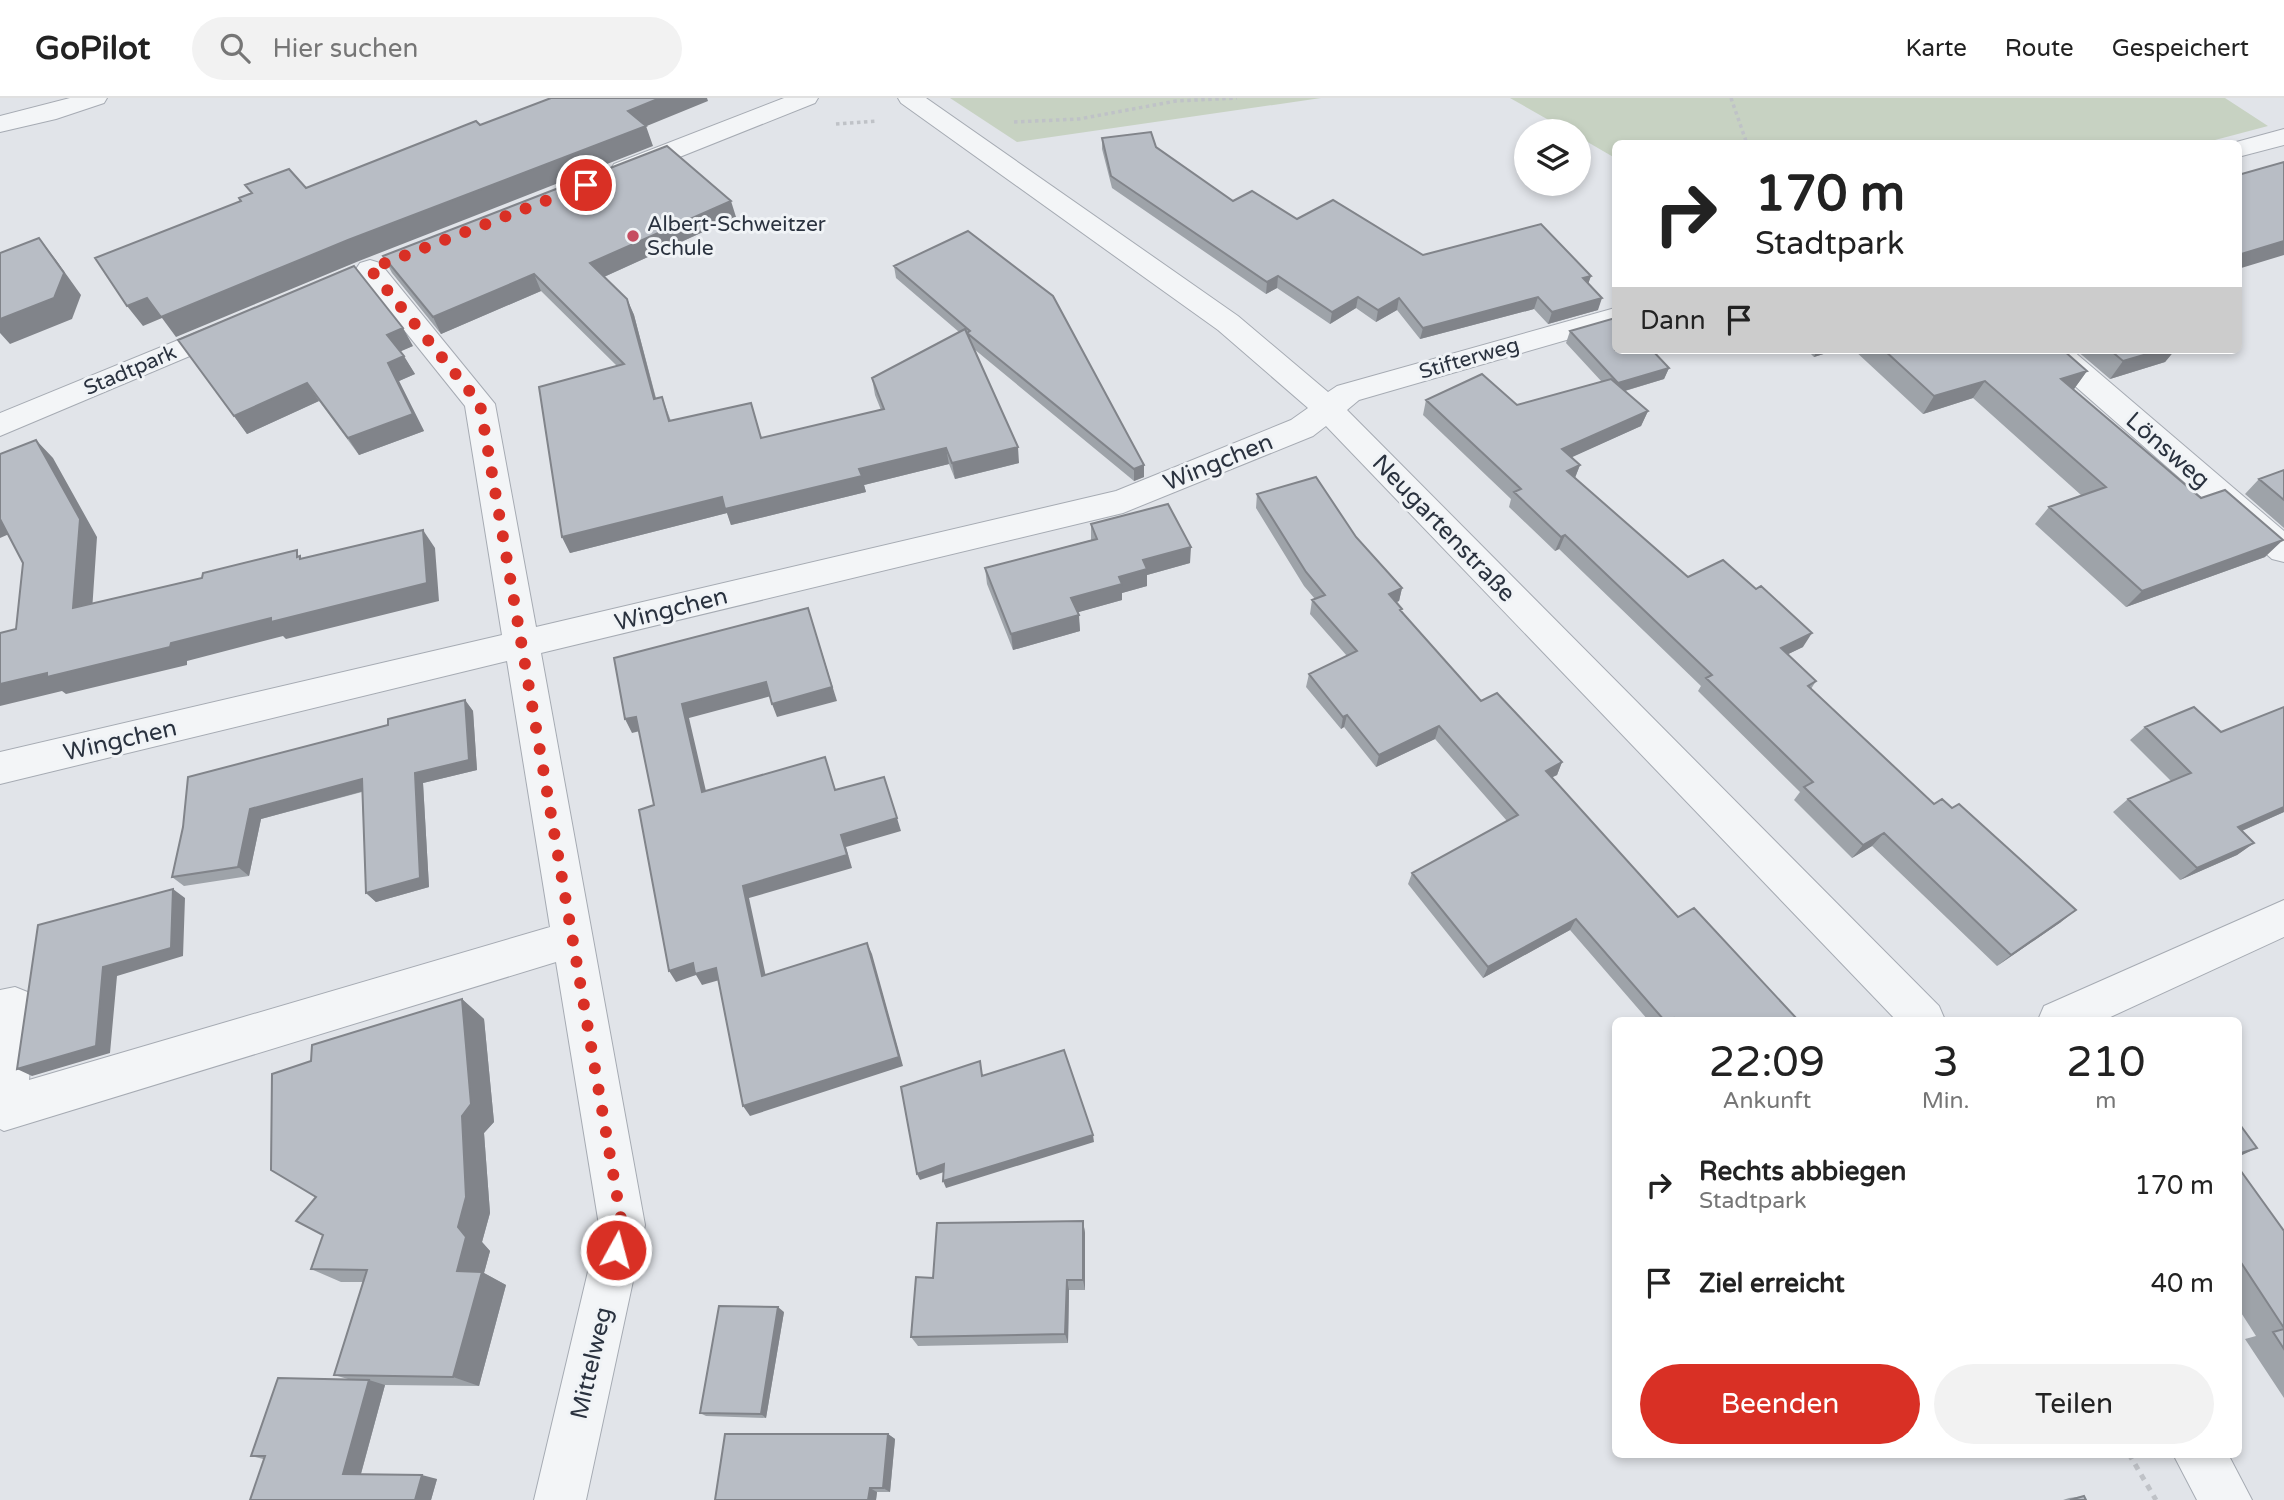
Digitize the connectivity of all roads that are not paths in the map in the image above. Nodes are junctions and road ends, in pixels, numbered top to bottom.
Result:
1 (95, 98) edge
2 (806, 98) edge
3 (928, 111) edge
4 (0, 124) edge
5 (2284, 137) edge
6 (2242, 148) edge
7 (599, 180) edge
8 (370, 269) dead end
9 (256, 317) edge
10 (1612, 318) edge
11 (2058, 354) edge
12 (1328, 408) junction
13 (0, 425) edge
14 (2284, 550) edge
15 (522, 645) junction
16 (0, 768) edge
17 (2284, 918) edge
18 (573, 938) junction
19 (0, 1010) edge
20 (1921, 1017) edge
21 (2066, 1017) edge
22 (2201, 1458) edge
23 (560, 1500) edge
24 (2227, 1500) edge

1 - 4 street
2 - 7 street
3 - 12 street, Neugartenstraße
5 - 6 street
8 - 15 street, Mittelweg
9 - 13 street, Stadtpark
10 - 12 street, Stifterweg
11 - 14 street, Lönsweg
12 - 15 street, Wingchen
12 - 20 street, Neugartenstraße
15 - 16 street, Wingchen
15 - 18 street, Mittelweg
17 - 21 street
18 - 19 street
18 - 23 street, Mittelweg
22 - 24 street

